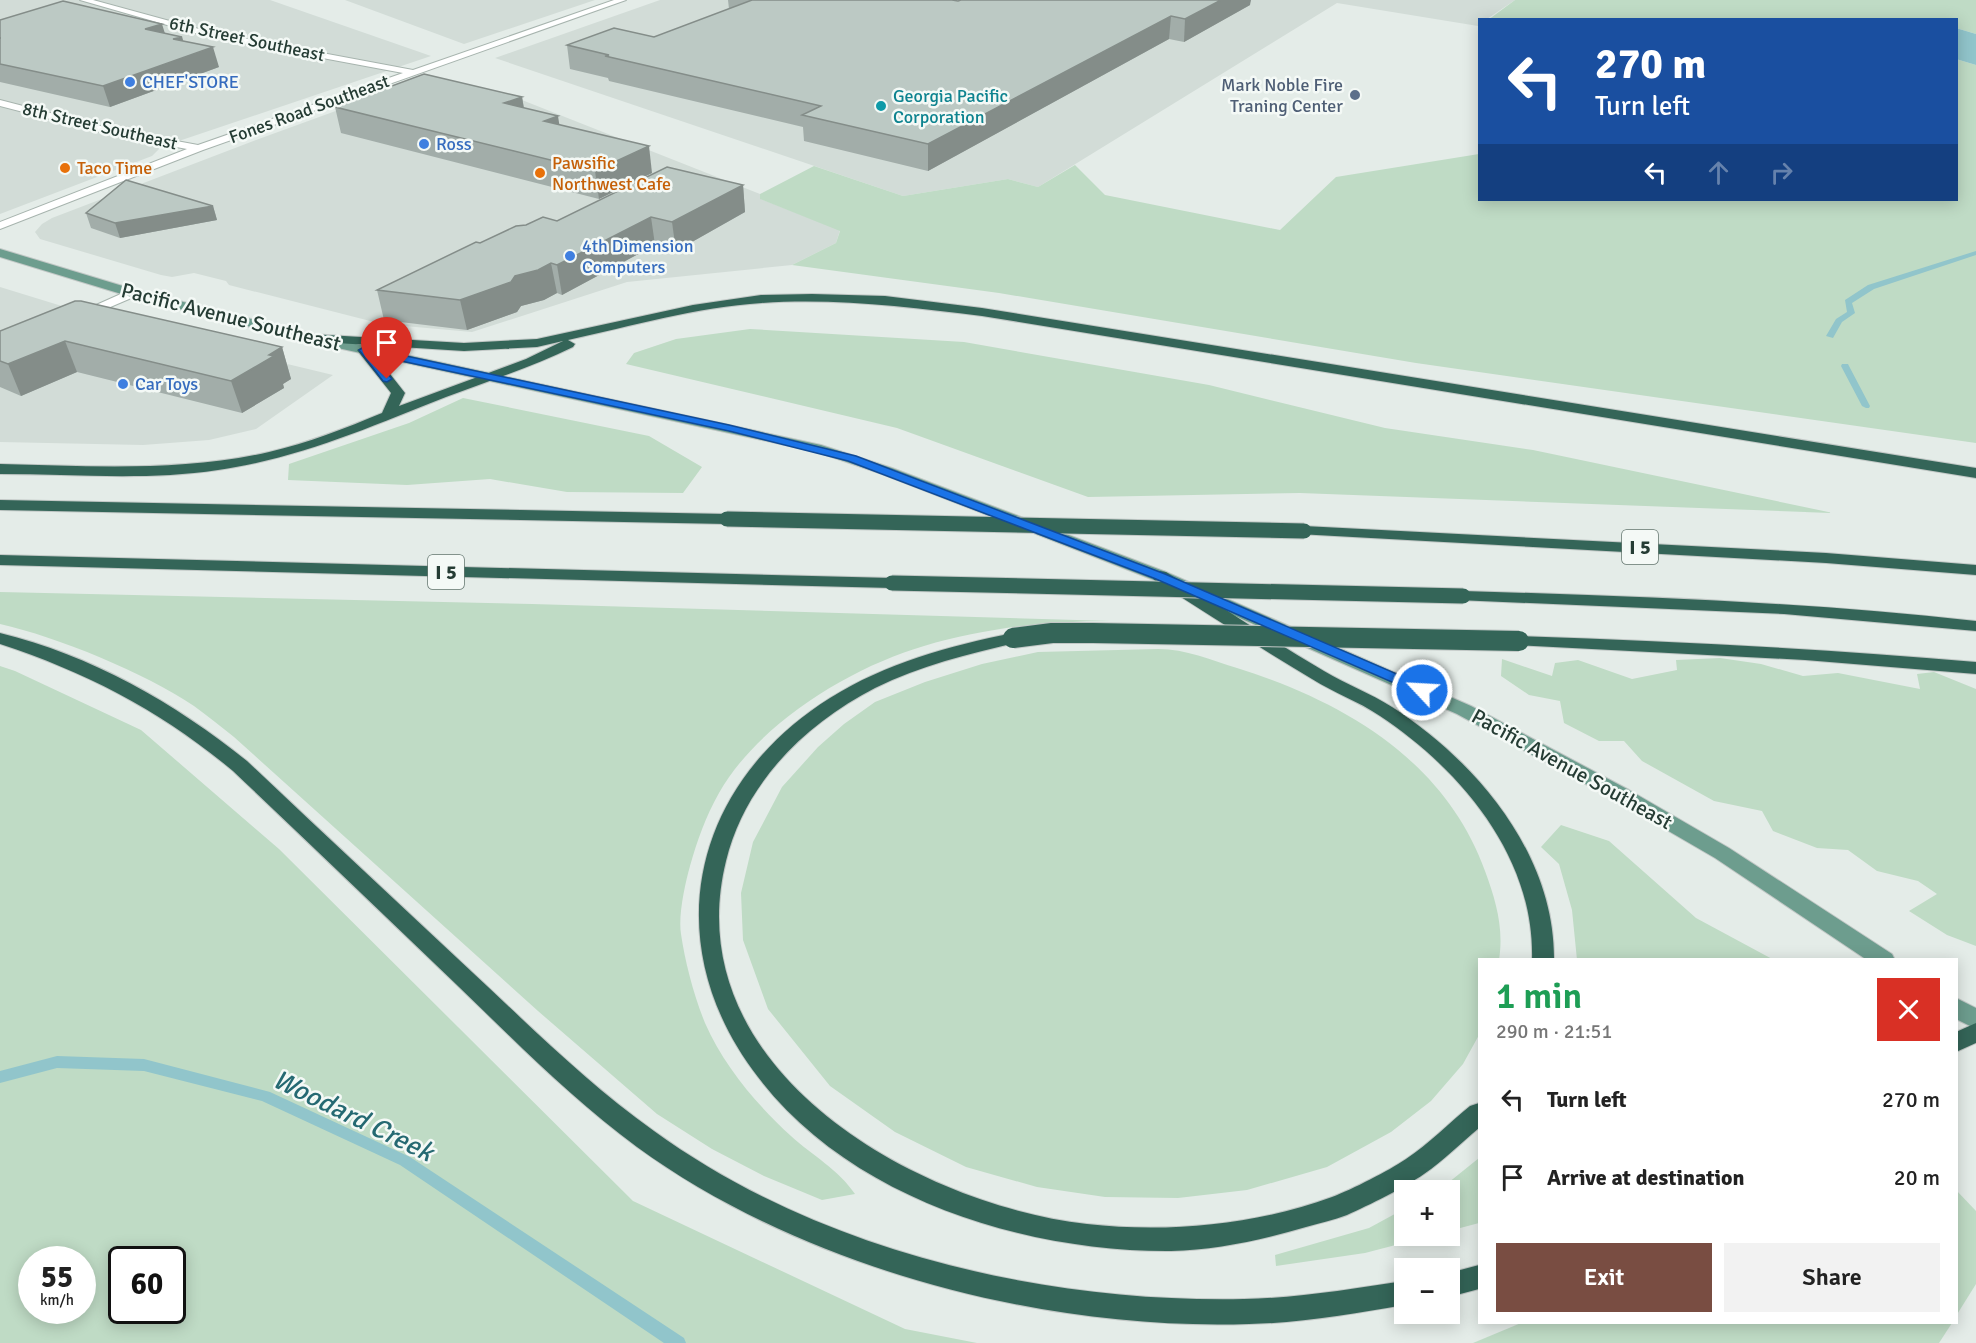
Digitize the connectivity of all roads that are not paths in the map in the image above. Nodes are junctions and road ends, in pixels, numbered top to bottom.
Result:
1 (84, 0) edge
2 (622, 0) edge
3 (412, 72) junction
4 (0, 103) edge
5 (199, 148) junction
6 (0, 226) edge
7 (0, 253) edge
8 (132, 293) junction
9 (71, 318) edge
10 (620, 326) junction
11 (310, 338) junction
12 (364, 350) junction
13 (491, 376) junction
14 (388, 416) junction
15 (0, 469) edge
16 (1976, 473) edge
17 (0, 505) edge
18 (0, 560) edge
19 (1976, 570) edge
20 (1160, 576) junction
21 (1976, 626) edge
22 (0, 638) edge
23 (1976, 668) edge
24 (1543, 958) edge
25 (1881, 958) edge
26 (1958, 1008) edge
27 (1976, 1020) edge
28 (1976, 1032) edge
29 (1958, 1042) edge
30 (1478, 1114) edge
31 (1478, 1276) edge
32 (1460, 1282) edge
33 (1394, 1295) edge

1 - 3 street, 6th Street Southeast
2 - 3 street, Fones Road Southeast
3 - 5 street, Fones Road Southeast
4 - 5 street, 8th Street Southeast
5 - 6 street, Fones Road Southeast
7 - 8 main road, Pacific Avenue Southeast
8 - 9 street
8 - 11 main road, Pacific Avenue Southeast
10 - 11 highway
10 - 13 highway
10 - 16 highway
11 - 12 main road, Pacific Avenue Southeast
12 - 13 main road, Pacific Avenue Southeast
12 - 14 highway
13 - 14 highway
13 - 20 main road, Pacific Avenue Southeast
14 - 15 highway
17 - 19 highway, I 5, bridge
18 - 21 highway, I 5, bridge
20 - 24 highway
20 - 25 main road, Pacific Avenue Southeast
22 - 33 highway
23 - 30 highway, bridge
26 - 27 main road
28 - 29 highway
31 - 32 highway

